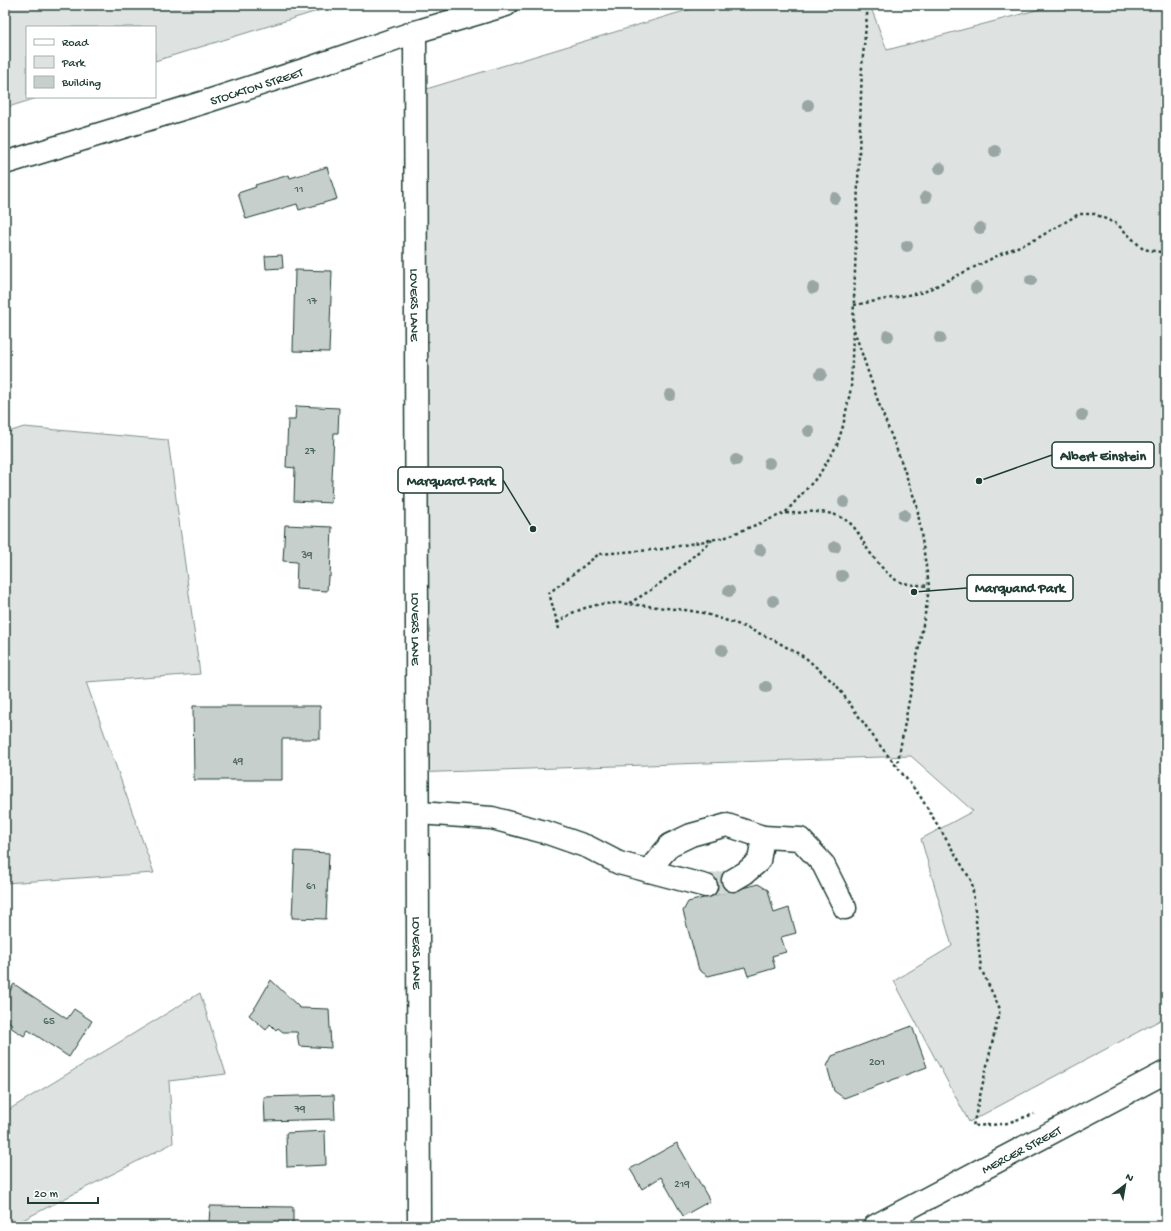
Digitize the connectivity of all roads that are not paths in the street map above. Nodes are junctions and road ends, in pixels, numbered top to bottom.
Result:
1 (506, 5) edge
2 (415, 32) junction
3 (5, 163) edge
4 (418, 813) junction
5 (763, 837) junction
6 (648, 871) junction
7 (733, 880) tunnel mouth
8 (706, 886) tunnel mouth
9 (845, 908) dead end
10 (1166, 1072) edge
11 (419, 1226) edge
12 (875, 1226) edge

1 - 2 main road, STOCKTON STREET
2 - 3 main road, STOCKTON STREET
2 - 4 main road, LOVERS LANE
4 - 6 main road
4 - 11 main road, LOVERS LANE
5 - 6 main road
5 - 7 main road
5 - 9 main road
6 - 8 main road
10 - 12 main road, MERCER STREET

